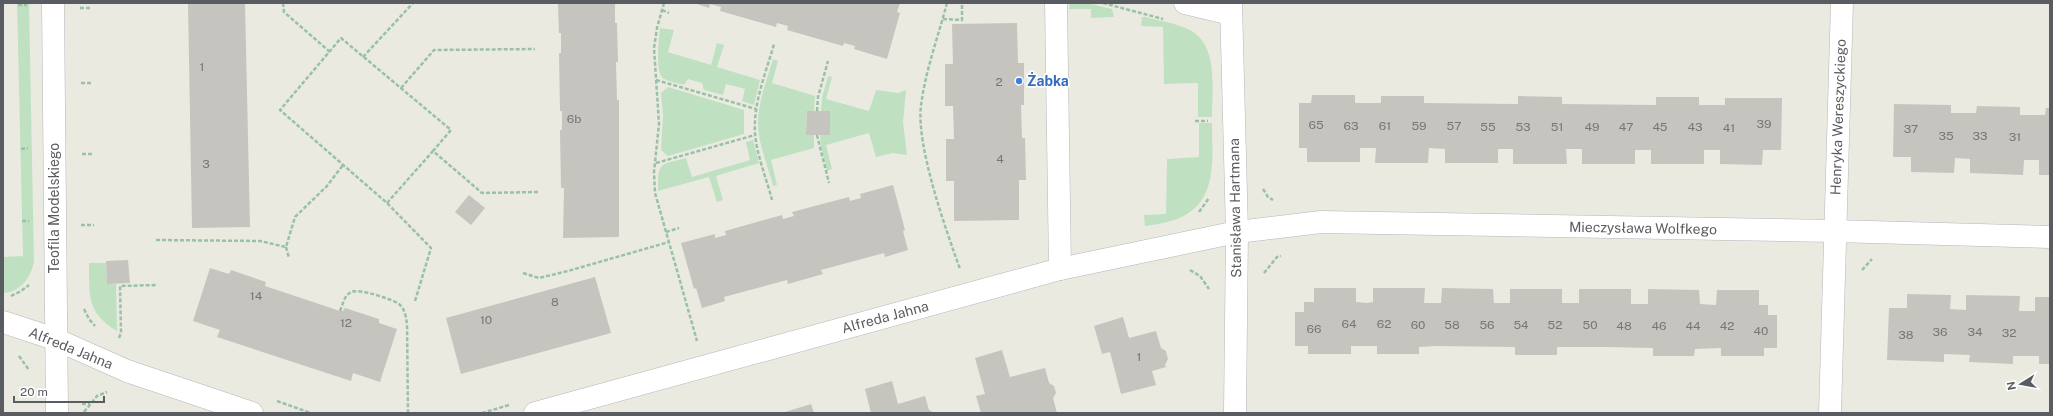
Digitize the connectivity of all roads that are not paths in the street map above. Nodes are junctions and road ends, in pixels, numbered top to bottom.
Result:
1 (53, 3) edge
2 (1056, 3) edge
3 (1185, 3) edge
4 (1842, 3) edge
5 (1231, 9) edge
6 (1834, 231) junction
7 (1237, 232) junction
8 (2050, 237) edge
9 (1060, 269) junction
10 (3, 322) edge
11 (55, 340) junction
12 (56, 413) edge
13 (252, 413) edge
14 (535, 413) edge
15 (1235, 413) edge
16 (1830, 413) edge

1 - 11 street, Teofila Modelskiego
2 - 9 street
3 - 5 street
4 - 6 street, Henryka Wereszyckiego
5 - 7 street, Stanisława Hartmana
6 - 7 street, Mieczysława Wolfkego
6 - 8 street, Mieczysława Wolfkego
6 - 16 street, Henryka Wereszyckiego
7 - 9 street, Alfreda Jahna
7 - 15 street, Stanisława Hartmana
9 - 14 street, Alfreda Jahna
10 - 11 street, Alfreda Jahna
11 - 12 street, Teofila Modelskiego
11 - 13 street, Alfreda Jahna

